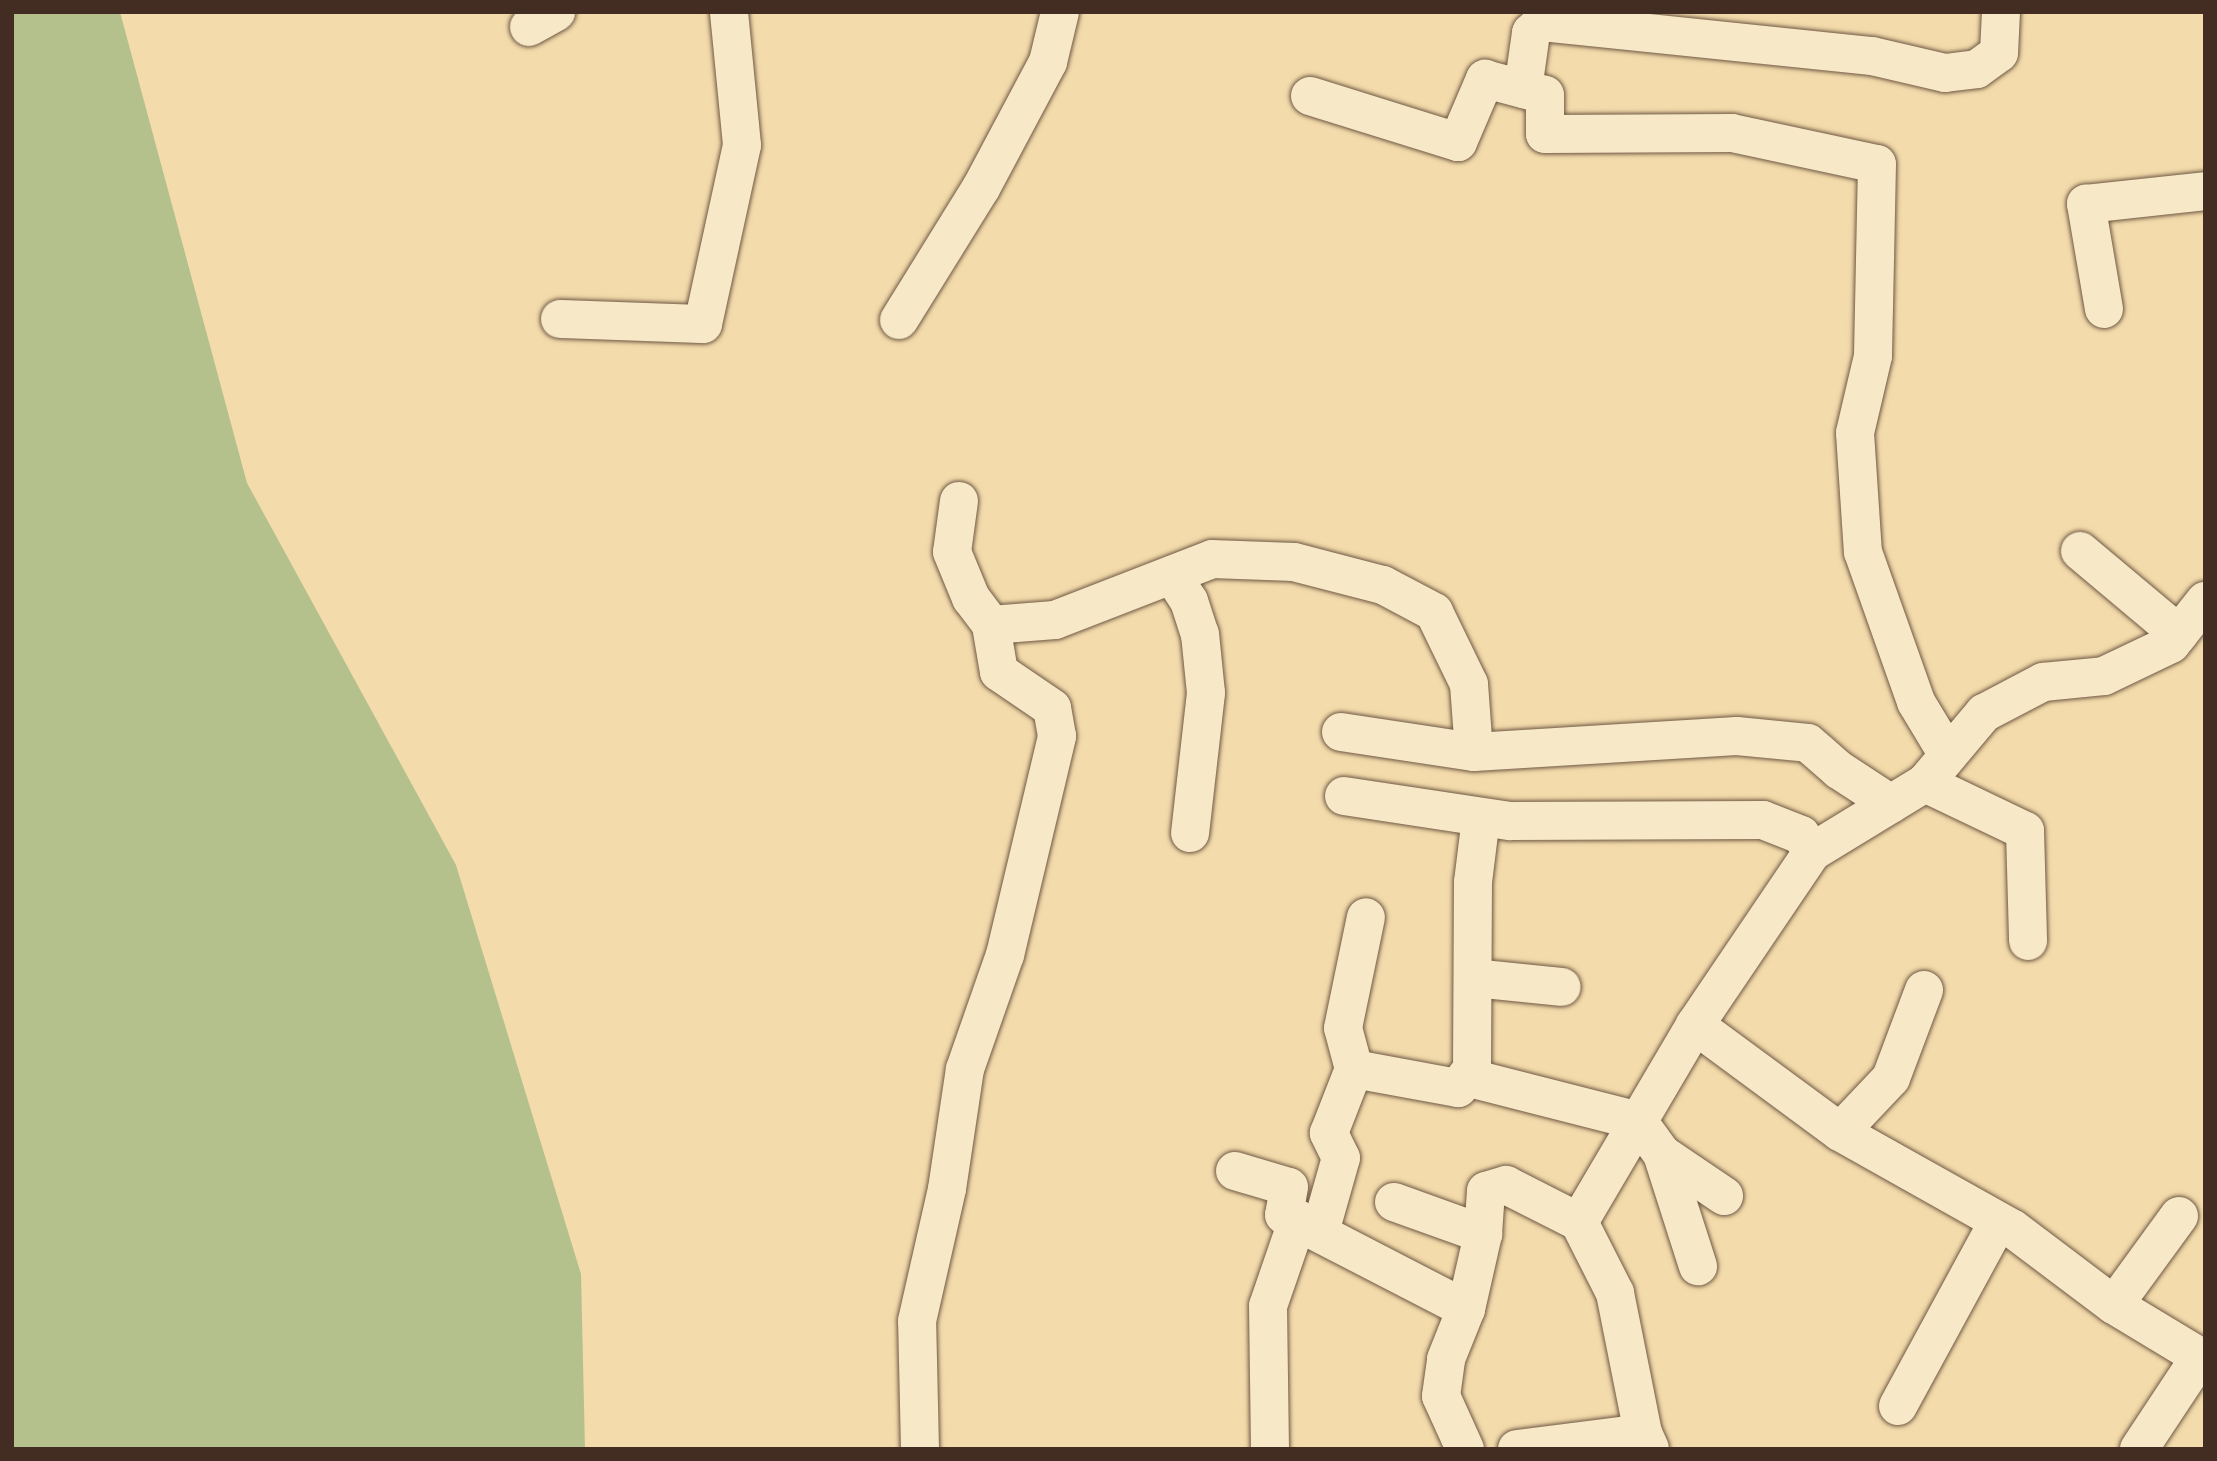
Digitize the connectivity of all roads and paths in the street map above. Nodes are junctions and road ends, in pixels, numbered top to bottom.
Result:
1 (729, 12) edge
2 (1060, 12) edge
3 (2001, 12) edge
4 (1523, 89) junction
5 (1310, 96) dead end
6 (2205, 191) edge
7 (2104, 309) dead end
8 (560, 319) dead end
9 (899, 320) dead end
10 (959, 501) dead end
11 (2080, 551) dead end
12 (1172, 575) junction
13 (2205, 601) edge
14 (991, 625) junction
15 (2179, 634) junction
16 (1341, 732) dead end
17 (1474, 752) junction
18 (1936, 769) junction
19 (1344, 796) dead end
20 (1891, 803) junction
21 (1481, 818) junction
22 (1190, 833) dead end
23 (1812, 852) junction
24 (1366, 917) dead end
25 (2028, 941) dead end
26 (1474, 978) junction
27 (1562, 987) dead end
28 (1924, 990) dead end
29 (1695, 1025) junction
30 (1354, 1069) junction
31 (1466, 1077) junction
32 (1638, 1121) junction
33 (1840, 1132) junction
34 (1662, 1154) junction
35 (1235, 1171) dead end
36 (1724, 1196) dead end
37 (1394, 1202) dead end
38 (2179, 1216) dead end
39 (1579, 1222) junction
40 (1998, 1222) junction
41 (1309, 1225) junction
42 (1483, 1234) junction
43 (1698, 1266) dead end
44 (2114, 1305) junction
45 (1466, 1309) junction
46 (2202, 1358) edge
47 (1898, 1406) dead end
48 (1647, 1441) edge
49 (920, 1449) edge
50 (1270, 1449) edge
51 (1465, 1449) edge
52 (1517, 1449) edge
53 (2139, 1449) edge

1 - 8 street
2 - 9 street
3 - 4 street
4 - 5 street
4 - 18 street
6 - 7 street
10 - 14 street
11 - 15 street
12 - 14 street
12 - 17 street
12 - 22 street
13 - 15 street
14 - 49 street
15 - 18 street
16 - 17 street
17 - 20 street
18 - 20 street
18 - 25 street
19 - 21 street
20 - 23 street
21 - 23 street
21 - 26 street
23 - 29 street
24 - 30 street
26 - 27 street
26 - 31 street
28 - 33 street
29 - 32 street
29 - 33 street
30 - 31 street
30 - 41 street
31 - 32 street
32 - 34 street
32 - 39 street
33 - 40 street
34 - 36 street
34 - 43 street
35 - 41 street
37 - 42 street
38 - 44 street
39 - 42 street
39 - 48 street
40 - 44 street
40 - 47 street
41 - 45 street
41 - 50 street
42 - 45 street
44 - 46 street
45 - 51 street
46 - 53 street
48 - 52 street

